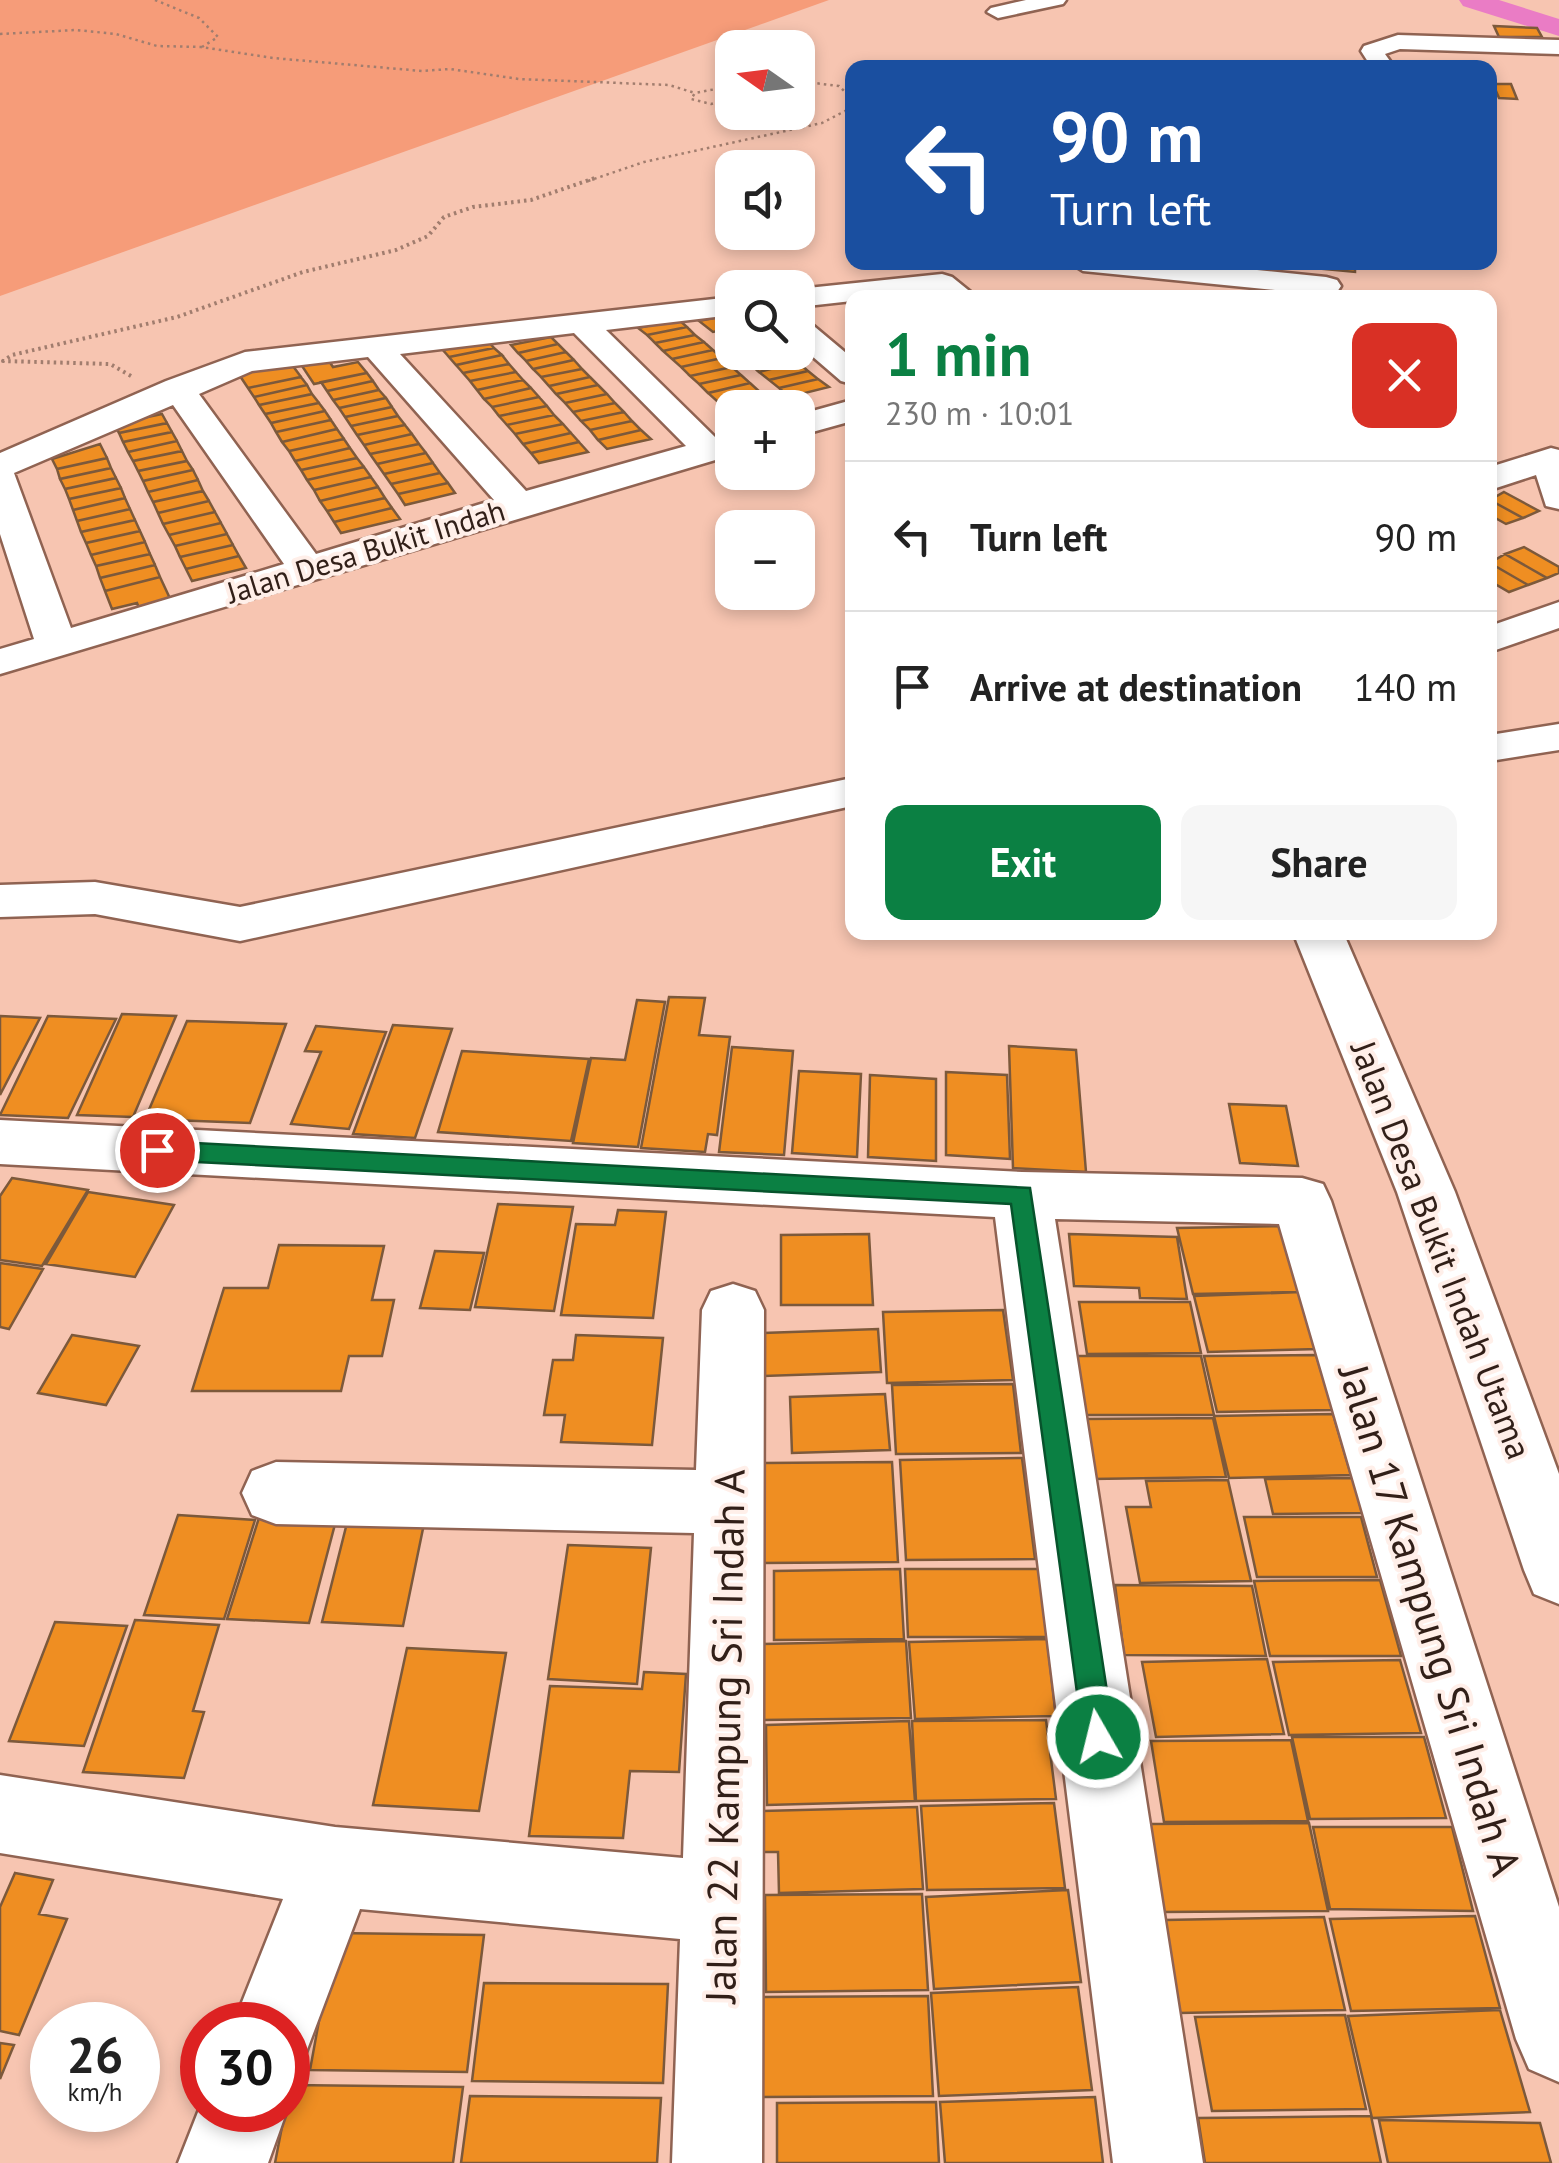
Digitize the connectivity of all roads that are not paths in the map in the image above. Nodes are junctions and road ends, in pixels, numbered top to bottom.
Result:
1 (1056, 0) edge
2 (998, 12) dead end
3 (1559, 48) edge
4 (1378, 60) edge
5 (1241, 270) edge
6 (1326, 286) dead end
7 (1202, 290) edge
8 (845, 296) edge
9 (815, 297) edge
10 (715, 308) edge
11 (581, 324) junction
12 (815, 343) edge
13 (378, 349) junction
14 (845, 368) edge
15 (164, 394) junction
16 (845, 412) edge
17 (815, 421) edge
18 (715, 443) edge
19 (715, 450) edge
20 (0, 466) edge
21 (1497, 477) edge
22 (0, 479) edge
23 (1559, 498) edge
24 (518, 505) junction
25 (308, 570) junction
26 (1559, 614) edge
27 (1497, 637) edge
28 (58, 646) junction
29 (0, 662) edge
30 (1559, 737) edge
31 (1497, 747) edge
32 (845, 794) edge
33 (0, 900) edge
34 (1321, 940) edge
35 (0, 1142) edge
36 (1022, 1195) junction
37 (733, 1310) dead end
38 (276, 1493) dead end
39 (729, 1502) junction
40 (1559, 1570) edge
41 (0, 1814) edge
42 (335, 1867) junction
43 (722, 1902) junction
44 (284, 2002) edge
45 (1559, 2039) edge
46 (235, 2132) edge
47 (223, 2163) edge
48 (717, 2163) edge
49 (1158, 2163) edge

1 - 2 street
3 - 4 street
5 - 6 street
5 - 7 street
8 - 9 street
10 - 11 street
11 - 13 street
11 - 18 street
12 - 14 street
13 - 15 street
13 - 24 street
15 - 20 street
15 - 25 street
16 - 17 street
19 - 24 street, Jalan Desa Bukit Indah
21 - 23 street
22 - 28 street
24 - 25 street, Jalan Desa Bukit Indah
25 - 28 street, Jalan Desa Bukit Indah
26 - 27 street
28 - 29 street, Jalan Desa Bukit Indah
30 - 31 street
32 - 33 street
34 - 40 street, Jalan Desa Bukit Indah Utama
35 - 36 street
36 - 45 street, Jalan 17 Kampung Sri Indah A
36 - 49 street
37 - 39 street, Jalan 22 Kampung Sri Indah A
38 - 39 street
39 - 43 street, Jalan 22 Kampung Sri Indah A
41 - 42 street
42 - 43 street
42 - 44 street
43 - 48 street, Jalan 22 Kampung Sri Indah A
46 - 47 street

